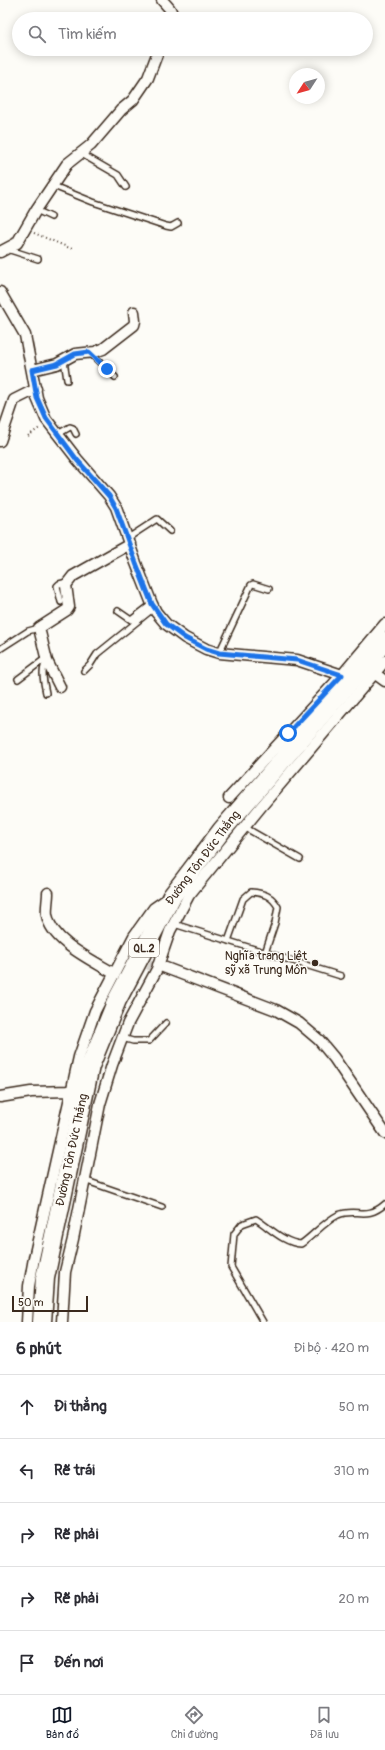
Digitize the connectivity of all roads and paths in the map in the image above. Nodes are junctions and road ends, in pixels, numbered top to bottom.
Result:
1 (162, 0) edge
2 (171, 12) edge
3 (156, 56) edge
4 (80, 154) junction
5 (51, 186) junction
6 (126, 187) dead end
7 (36, 210) junction
8 (51, 217) dead end
9 (178, 223) dead end
10 (24, 230) junction
11 (72, 248) dead end
12 (3, 250) edge
13 (38, 259) dead end
14 (0, 292) edge
15 (4, 308) edge
16 (134, 312) dead end
17 (89, 352) junction
18 (64, 360) junction
19 (32, 370) junction
20 (115, 377) dead end
21 (68, 380) dead end
22 (36, 389) junction
23 (48, 421) junction
24 (58, 434) junction
25 (76, 434) dead end
26 (28, 436) dead end
27 (0, 440) edge
28 (170, 531) dead end
29 (129, 541) junction
30 (67, 582) junction
31 (268, 590) dead end
32 (61, 602) dead end
33 (153, 606) junction
34 (118, 611) dead end
35 (385, 624) edge
36 (40, 628) junction
37 (385, 641) edge
38 (0, 649) edge
39 (219, 653) junction
40 (47, 659) junction
41 (385, 661) edge
42 (84, 672) dead end
43 (374, 673) junction
44 (352, 675) junction
45 (18, 678) dead end
46 (385, 681) edge
47 (60, 687) dead end
48 (46, 693) dead end
49 (229, 798) dead end
50 (244, 827) junction
51 (300, 859) dead end
52 (48, 893) dead end
53 (172, 911) junction
54 (228, 941) junction
55 (265, 953) junction
56 (155, 967) junction
57 (115, 974) junction
58 (341, 976) dead end
59 (166, 1023) dead end
60 (122, 1038) junction
61 (70, 1091) junction
62 (0, 1097) edge
63 (384, 1131) edge
64 (84, 1180) junction
65 (385, 1204) edge
66 (162, 1207) dead end
67 (27, 1322) edge
68 (42, 1322) edge
69 (62, 1322) edge
70 (263, 1322) edge

1 - 2 street
3 - 4 street
4 - 5 street
4 - 6 lane
5 - 7 street
5 - 9 lane
7 - 8 lane
7 - 10 street
10 - 11 path
10 - 12 street
12 - 13 lane
14 - 15 street
15 - 19 street
16 - 17 street
17 - 18 street
17 - 20 lane
18 - 19 street
18 - 21 lane
19 - 22 street
22 - 23 street
22 - 27 street
23 - 24 street
23 - 26 path
24 - 25 lane
24 - 29 street
28 - 29 lane
29 - 30 street
29 - 33 street
30 - 32 lane
30 - 36 street
31 - 39 lane
33 - 34 lane
33 - 39 street
33 - 42 lane
35 - 44 street
36 - 38 lane
36 - 40 street
37 - 44 highway, Đường Tôn Đức Thắng / QL.2
39 - 44 street
40 - 45 lane
40 - 47 street
40 - 48 lane
41 - 43 street
43 - 44 street
43 - 46 street
44 - 49 street
44 - 50 street
44 - 53 highway, Đường Tôn Đức Thắng / QL.2
50 - 51 lane
50 - 53 street
52 - 57 street
53 - 54 lane
53 - 56 street
53 - 57 street
53 - 68 highway, Đường Tôn Đức Thắng / QL.2
54 - 55 lane
54 - 55 lane
55 - 58 lane
56 - 60 street
56 - 63 street
57 - 61 street
59 - 60 lane
60 - 64 street
61 - 62 street
61 - 67 street
64 - 66 lane
64 - 69 street
65 - 70 lane

